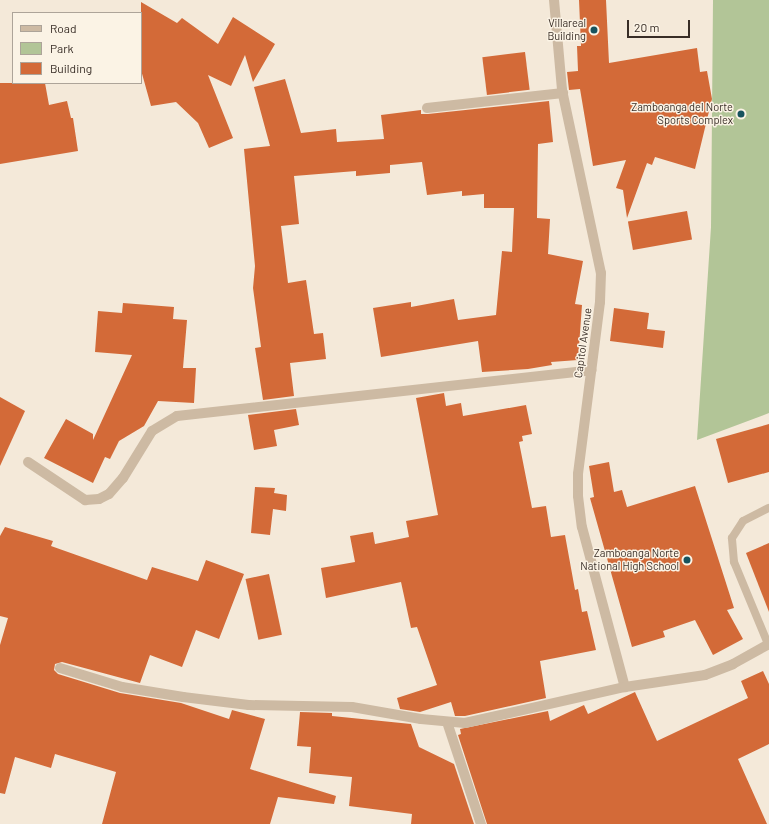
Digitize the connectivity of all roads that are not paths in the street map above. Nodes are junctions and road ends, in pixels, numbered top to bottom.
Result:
1 (554, 0) edge
2 (563, 93) junction
3 (427, 108) dead end
4 (591, 370) junction
5 (28, 462) dead end
6 (769, 508) edge
7 (769, 644) edge
8 (60, 668) dead end
9 (625, 687) junction
10 (447, 722) junction
11 (481, 824) edge

1 - 2 street, Capitol Avenue
2 - 3 street
2 - 4 street, Capitol Avenue
4 - 5 street
4 - 9 street, Capitol Avenue
6 - 7 lane
7 - 9 street
8 - 10 street
9 - 10 street
10 - 11 street

